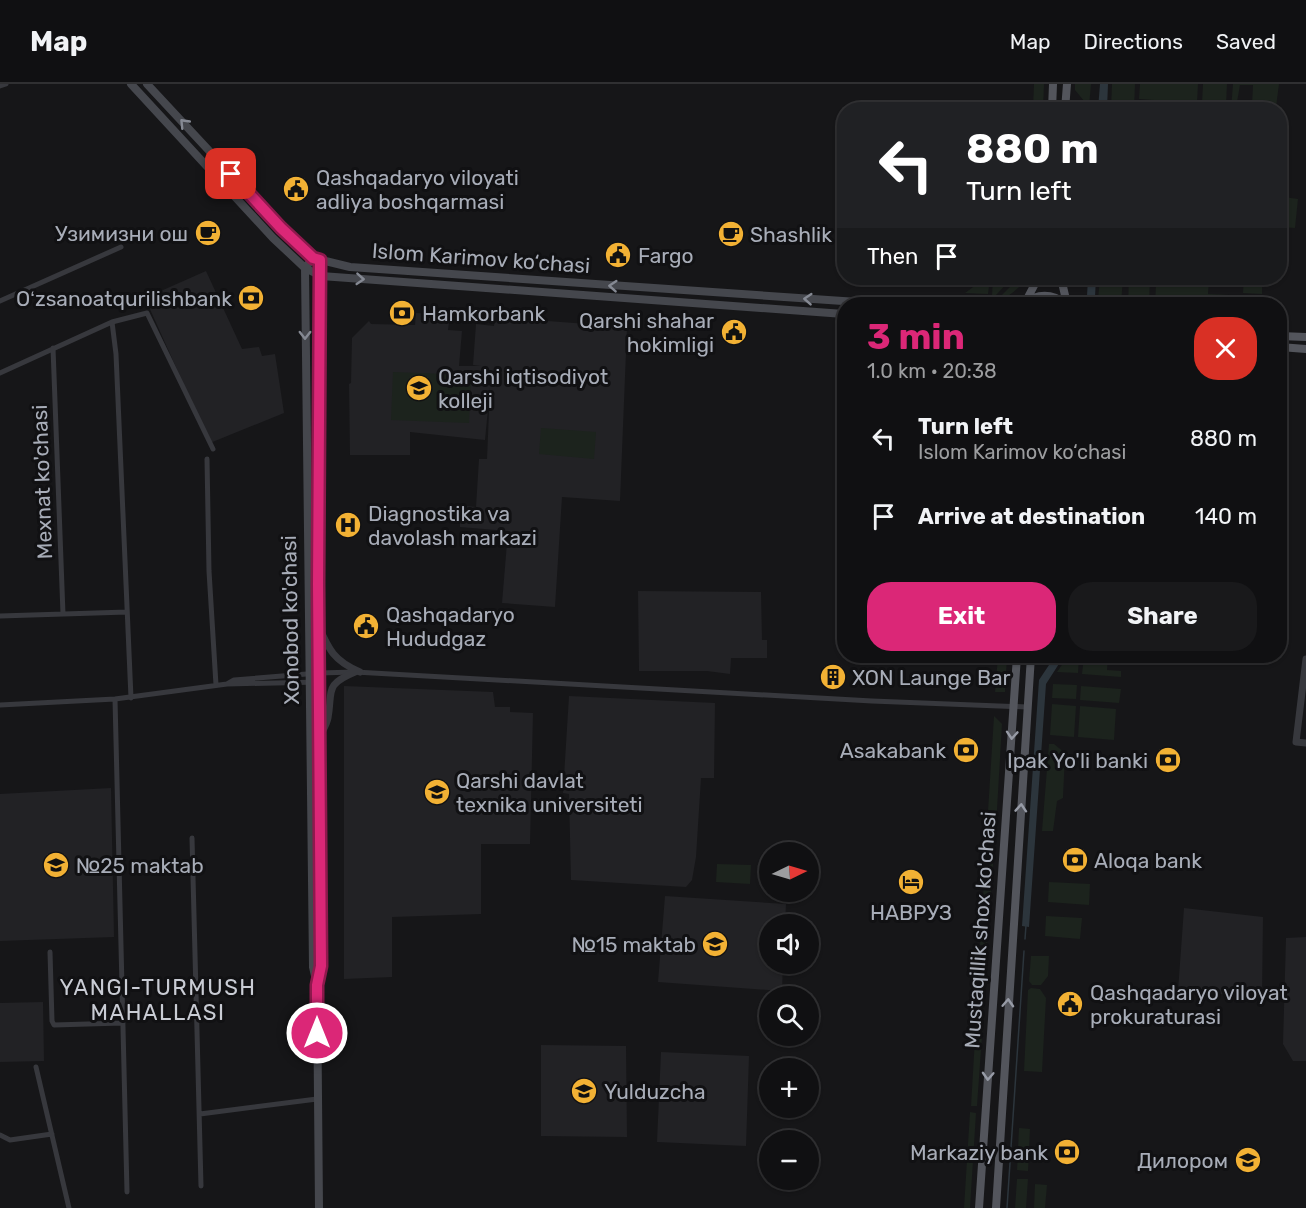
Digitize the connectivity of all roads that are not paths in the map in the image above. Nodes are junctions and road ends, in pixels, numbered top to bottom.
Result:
1 (6, 84) edge
2 (131, 84) edge
3 (147, 84) edge
4 (1053, 84) edge
5 (1067, 84) edge
6 (0, 87) edge
7 (1052, 102) edge
8 (1066, 102) edge
9 (209, 149) junction
10 (200, 158) junction
11 (121, 247) dead end
12 (316, 259) junction
13 (304, 268) junction
14 (321, 276) junction
15 (1039, 297) edge
16 (1054, 297) edge
17 (837, 301) edge
18 (0, 302) edge
19 (837, 313) edge
20 (112, 322) junction
21 (1287, 337) edge
22 (1306, 338) edge
23 (53, 348) junction
24 (1287, 348) edge
25 (1306, 349) edge
26 (0, 373) edge
27 (213, 449) dead end
28 (207, 459) dead end
29 (127, 612) junction
30 (0, 614) edge
31 (63, 614) junction
32 (318, 624) junction
33 (1306, 659) edge
34 (1017, 663) edge
35 (1030, 663) edge
36 (358, 672) junction
37 (319, 673) junction
38 (309, 678) junction
39 (319, 682) junction
40 (216, 685) junction
41 (130, 698) junction
42 (115, 699) junction
43 (0, 705) edge
44 (1014, 706) junction
45 (1027, 707) junction
46 (319, 738) junction
47 (1306, 743) edge
48 (192, 838) dead end
49 (50, 952) dead end
50 (317, 985) junction
51 (122, 1023) junction
52 (36, 1067) dead end
53 (317, 1099) junction
54 (200, 1114) junction
55 (52, 1134) junction
56 (0, 1135) edge
57 (201, 1186) dead end
58 (127, 1192) dead end
59 (69, 1208) edge
60 (319, 1208) edge
61 (979, 1208) edge
62 (996, 1208) edge

1 - 6 street
2 - 10 main road, Islom Karimov ko‘chasi
9 -> 3 main road
4 - 7 main road
5 - 8 main road
9 - 10 main road
9 - 12 main road
10 - 13 main road, Islom Karimov ko‘chasi
11 - 18 street
12 - 13 main road
12 - 14 main road, Xonobod ko'chasi
17 -> 12 main road, Islom Karimov ko‘chasi
13 - 14 main road, Islom Karimov ko‘chasi
13 -> 38 main road, Xonobod ko'chasi
14 -> 19 main road, Islom Karimov ko‘chasi
14 - 32 main road, Xonobod ko'chasi
15 - 16 main road
20 - 23 street
20 - 27 street
20 - 29 street
21 - 22 main road
23 - 26 street
23 - 31 street, Mexnat ko'chasi
24 - 25 main road
28 - 40 street
29 - 31 street
29 - 41 street
30 - 31 street
32 - 36 street
32 - 37 main road, Xonobod ko'chasi
33 - 47 street
34 - 44 main road, Mustaqillik shox ko'chasi
35 - 45 main road, Mustaqillik shox ko'chasi
36 - 37 street
36 - 44 street
36 - 46 street
37 - 38 street
37 - 39 main road, Xonobod ko'chasi
38 - 39 street
38 - 40 street
38 - 50 main road, Xonobod ko'chasi
39 - 46 main road, Xonobod ko'chasi
40 - 41 street
41 - 42 street
42 - 43 street
42 - 51 street
44 - 45 street
44 -> 61 main road, Mustaqillik shox ko'chasi
62 -> 45 main road, Mustaqillik shox ko'chasi
46 - 50 main road, Xonobod ko'chasi
48 - 54 street
49 - 51 street
50 - 53 main road, Xonobod ko'chasi
51 - 58 street
52 - 55 street
53 - 54 street
53 - 60 main road, Xonobod ko'chasi
54 - 57 street
55 - 56 street
55 - 59 street

